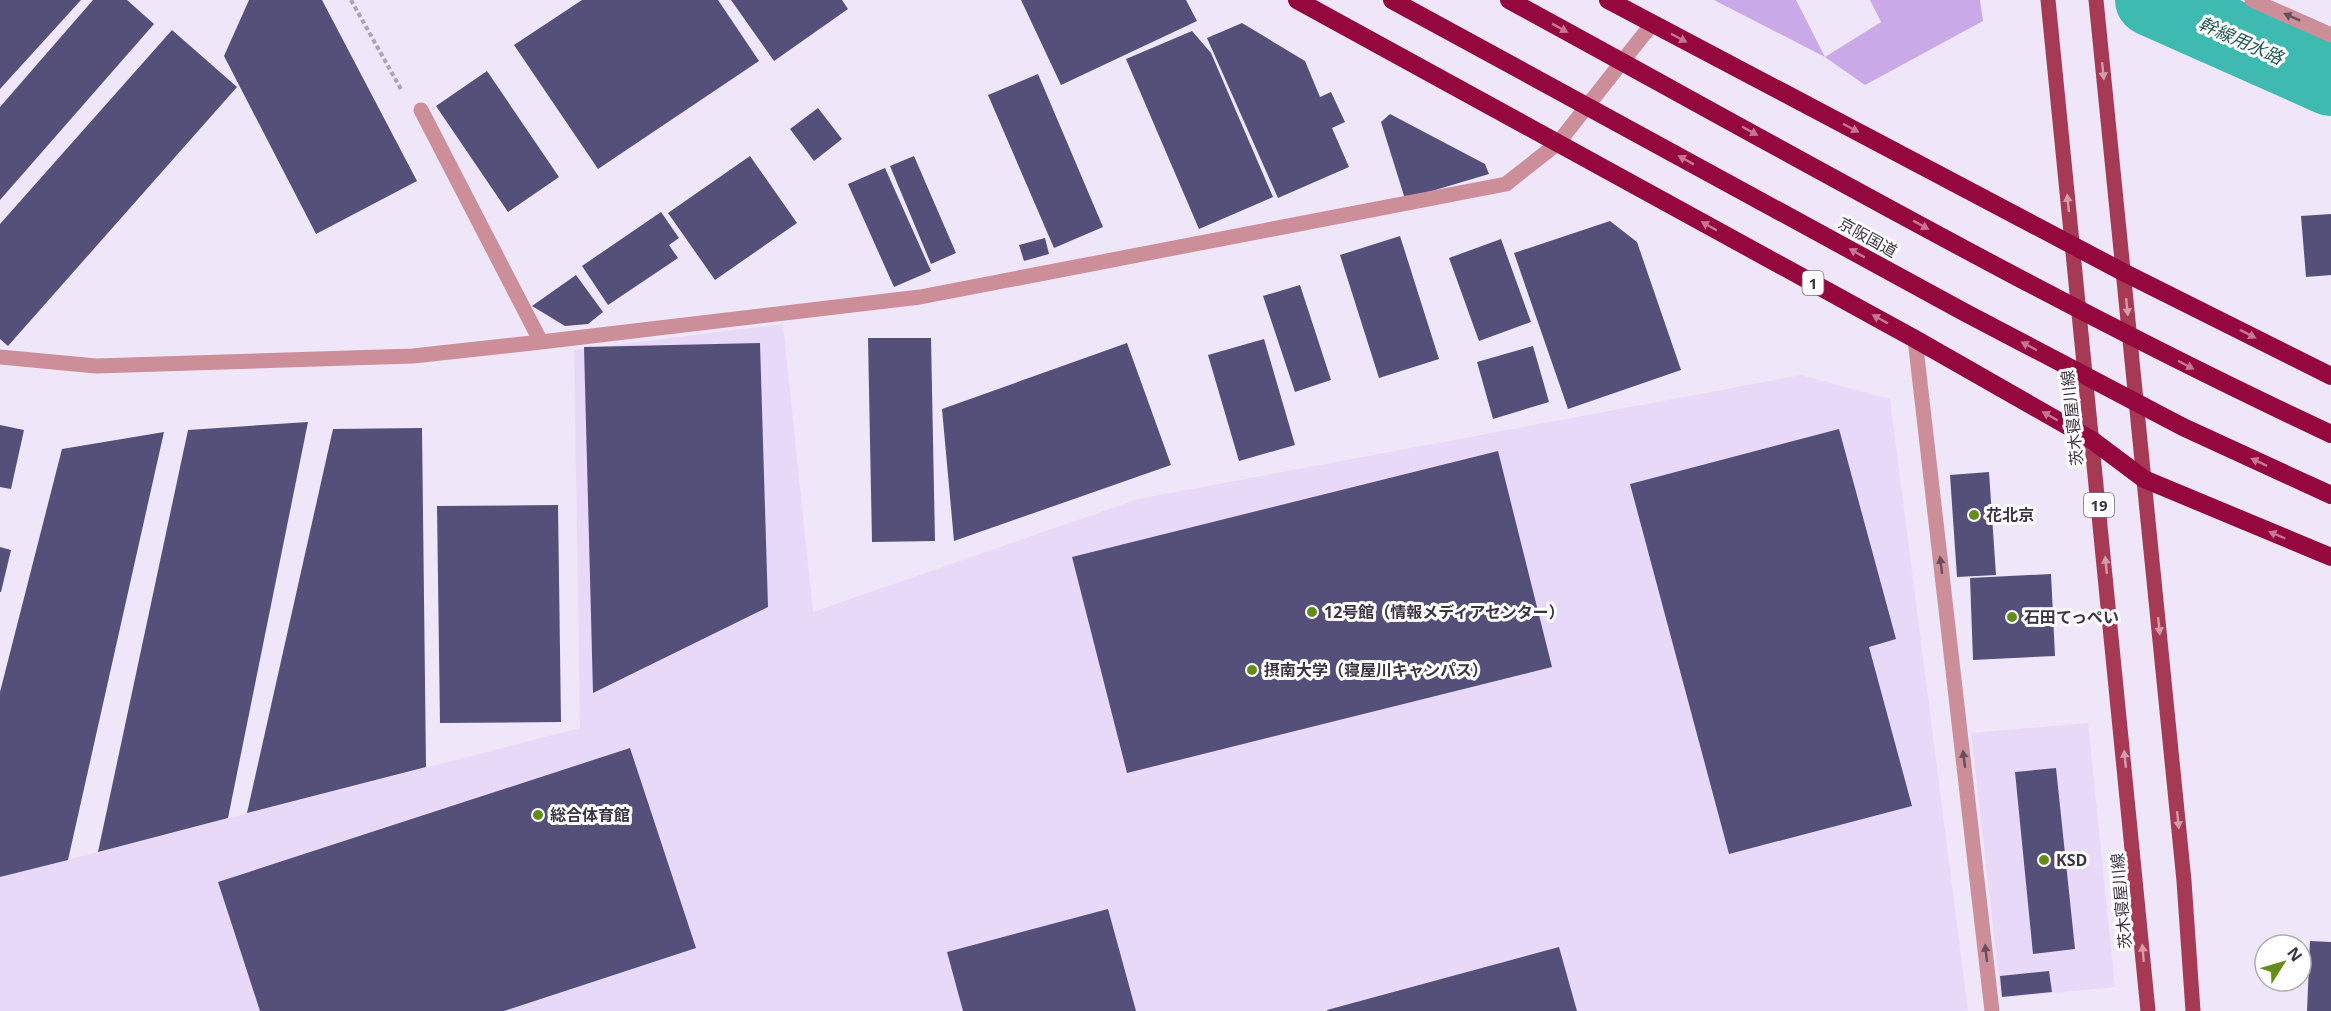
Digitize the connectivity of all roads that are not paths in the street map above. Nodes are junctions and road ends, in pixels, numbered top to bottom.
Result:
1 (1297, 0) edge
2 (1392, 0) edge
3 (1509, 0) edge
4 (1608, 0) edge
5 (2048, 0) edge
6 (2252, 0) edge
7 (2097, 6) edge
8 (1652, 24) junction
9 (2331, 35) edge
10 (421, 110) road end
11 (1558, 143) junction
12 (2073, 244) junction
13 (2123, 272) junction
14 (1916, 339) junction
15 (541, 342) junction
16 (0, 357) edge
17 (2331, 376) edge
18 (2331, 434) edge
19 (2092, 440) junction
20 (2144, 479) junction
21 (2331, 495) edge
22 (2331, 557) edge
23 (1992, 1011) edge
24 (2148, 1011) edge
25 (2193, 1011) edge

1 - 11 highway, 1
21 -> 2 highway, 京阪国道, bridge
3 -> 18 highway, bridge
4 - 8 highway
12 -> 5 main road, 茨木寝屋川線 / 19
9 -> 6 street
7 -> 13 main road
8 - 11 street
8 -> 12 highway
10 - 15 street
14 -> 11 highway, 1
11 - 15 street
12 - 13 highway
12 - 19 main road, 茨木寝屋川線 / 19
13 -> 17 highway
13 -> 20 main road
19 -> 14 highway, 1
23 -> 14 street
15 - 16 street
19 - 20 highway, 1
24 -> 19 main road, 茨木寝屋川線 / 19
22 -> 20 highway, 1
20 -> 25 main road

